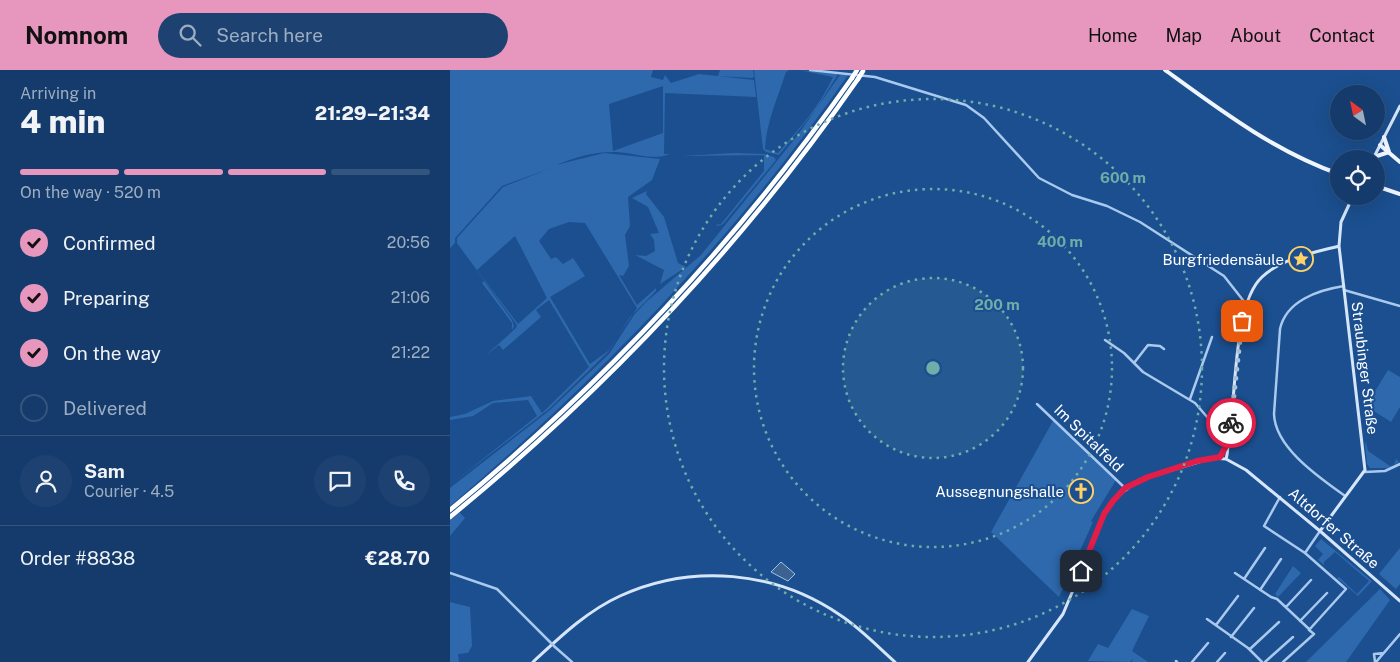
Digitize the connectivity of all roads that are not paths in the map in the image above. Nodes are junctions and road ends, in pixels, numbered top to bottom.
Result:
1 (810, 70) edge
2 (857, 70) edge
3 (864, 70) edge
4 (1165, 70) edge
5 (1400, 106) edge
6 (1385, 135) edge
7 (1382, 140) edge
8 (1385, 140) edge
9 (1380, 145) junction
10 (1377, 150) edge
11 (1389, 152) junction
12 (1385, 154) edge
13 (1400, 162) edge
14 (1330, 170) edge
15 (1385, 189) edge
16 (1400, 194) edge
17 (1349, 205) edge
18 (1339, 246) junction
19 (1344, 288) junction
20 (1246, 304) junction
21 (1400, 306) edge
22 (1212, 337) dead end
23 (1105, 340) dead end
24 (1164, 349) dead end
25 (1134, 363) junction
26 (1190, 399) junction
27 (1037, 404) dead end
28 (1227, 442) junction
29 (1228, 454) junction
30 (1220, 457) junction
31 (1226, 459) junction
32 (1233, 462) junction
33 (1400, 464) edge
34 (1364, 472) junction
35 (1125, 488) junction
36 (1280, 496) junction
37 (1346, 497) junction
38 (450, 510) edge
39 (450, 517) edge
40 (1320, 531) junction
41 (1265, 548) dead end
42 (1305, 553) junction
43 (1281, 559) dead end
44 (450, 573) edge
45 (1235, 573) dead end
46 (1244, 579) junction
47 (1311, 580) dead end
48 (1260, 590) junction
49 (1327, 593) dead end
50 (1238, 596) dead end
51 (1400, 601) edge
52 (1286, 607) junction
53 (1254, 608) dead end
54 (1207, 619) dead end
55 (1300, 621) junction
56 (1279, 622) dead end
57 (1216, 625) junction
58 (1309, 630) junction
59 (1400, 634) edge
60 (1231, 637) junction
61 (1293, 637) dead end
62 (1208, 643) dead end
63 (1250, 649) junction
64 (1225, 653) dead end
65 (1384, 653) junction
66 (533, 662) edge
67 (572, 662) edge
68 (895, 662) edge
69 (1028, 662) edge
70 (1192, 662) edge
71 (1217, 662) edge
72 (1263, 662) edge
73 (1284, 662) edge
74 (1376, 662) edge

1 - 20 street
2 - 38 highway, bridge
3 - 39 highway, bridge
4 - 14 main road
5 - 6 main road
7 - 9 main road
8 - 11 main road
9 - 10 main road
9 - 11 main road
11 - 12 main road
11 - 13 main road
15 - 16 main road
17 - 18 main road, Straubinger Straße
18 - 19 main road, Straubinger Straße
18 - 20 main road
19 - 21 street
19 - 34 main road, Straubinger Straße
19 - 37 street
20 - 28 main road
22 - 26 street
23 - 25 street
24 - 25 street
25 - 26 street
26 - 28 street
27 - 35 street, Im Spitalfeld
28 - 29 main road
28 - 30 main road
29 - 31 main road
29 - 32 main road
30 - 31 main road
30 - 35 main road
31 - 32 main road
32 - 36 main road, Altdorfer Straße
33 - 34 street
34 - 37 main road
35 - 69 main road
36 - 40 main road, Altdorfer Straße
36 - 42 street
37 - 40 main road
40 - 42 street
40 - 51 main road, Altdorfer Straße
41 - 46 street
42 - 58 street
43 - 48 street
44 - 67 street, bridge
45 - 46 street
46 - 48 street
47 - 52 street
48 - 52 street
49 - 55 street
50 - 57 street
52 - 55 street
53 - 60 street
54 - 57 street
55 - 58 street
56 - 63 street
57 - 60 street
58 - 73 street
59 - 65 street
60 - 63 street
61 - 72 street
62 - 70 street
63 - 72 street
64 - 71 street
65 - 74 street
65 - 74 street
66 - 68 main road

